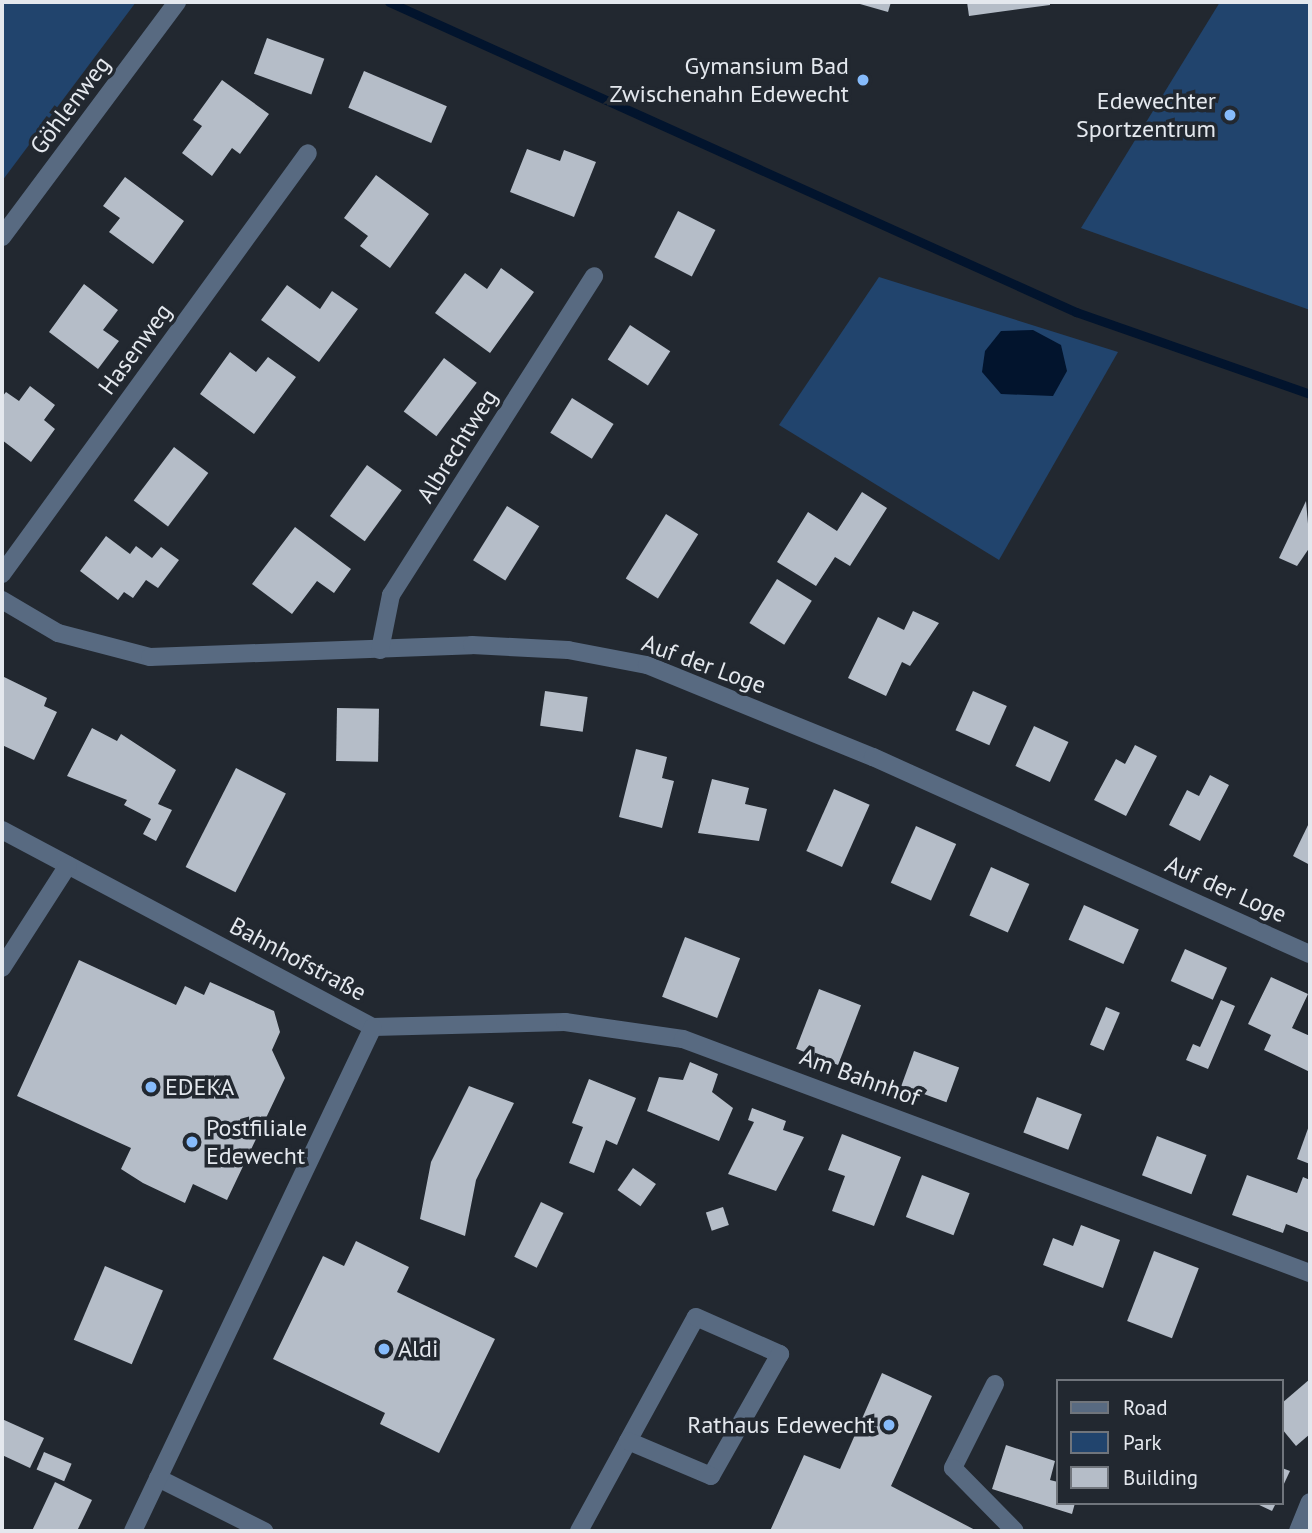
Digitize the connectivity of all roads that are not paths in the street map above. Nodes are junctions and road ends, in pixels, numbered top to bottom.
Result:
1 (177, 2) edge
2 (308, 153) dead end
3 (2, 237) edge
4 (594, 276) dead end
5 (2, 575) edge
6 (2, 600) edge
7 (380, 650) junction
8 (2, 830) edge
9 (68, 865) junction
10 (1310, 954) edge
11 (2, 968) edge
12 (373, 1027) junction
13 (1310, 1273) edge
14 (995, 1384) dead end
15 (628, 1441) junction
16 (158, 1478) junction
17 (1310, 1502) edge
18 (133, 1531) edge
19 (264, 1531) edge
20 (579, 1531) edge
21 (1015, 1531) edge
22 (1298, 1531) edge

1 - 3 street, Göhlenweg
2 - 5 street, Hasenweg
4 - 7 street, Albrechtweg
6 - 7 street, Auf der Loge
7 - 10 street, Auf der Loge
8 - 9 street, Bahnhofstraße
9 - 11 street
9 - 12 street, Bahnhofstraße
12 - 13 street, Am Bahnhof
12 - 16 street, Bahnhofstraße
14 - 21 street
15 - 15 street
15 - 20 street
16 - 18 street, Bahnhofstraße
16 - 19 street
17 - 22 street

